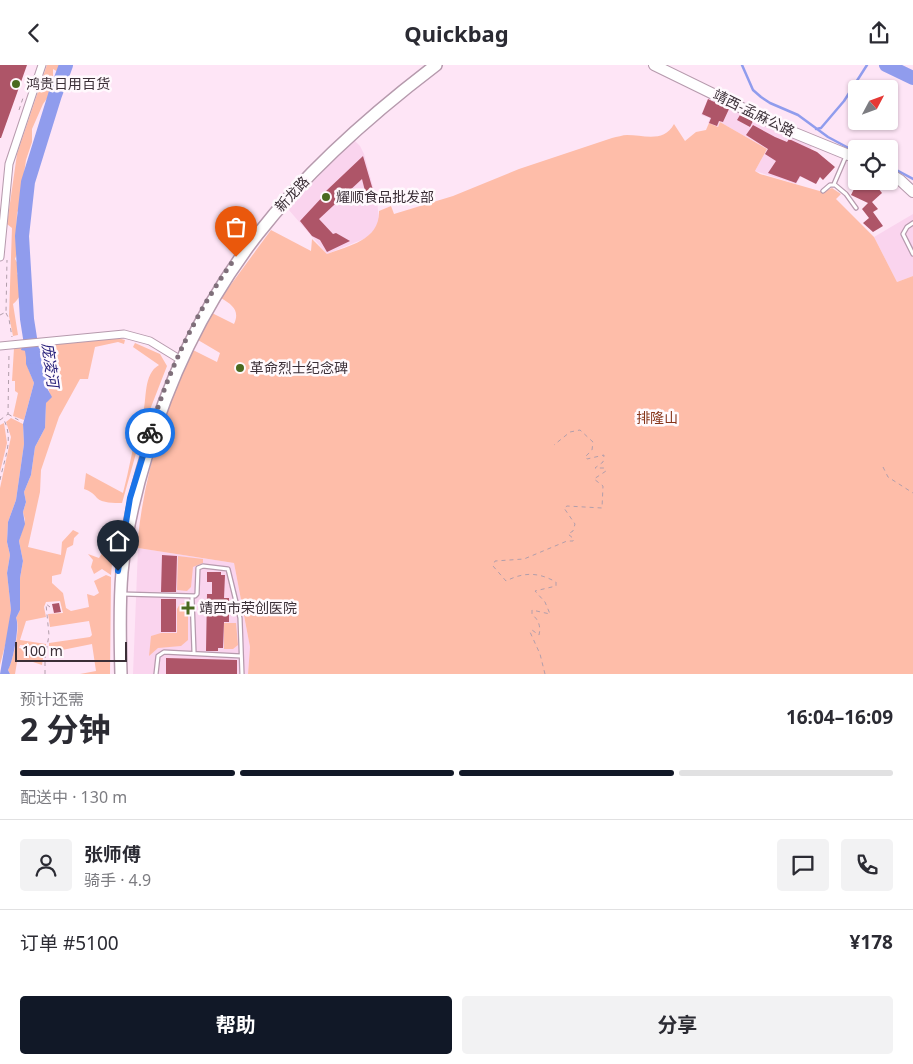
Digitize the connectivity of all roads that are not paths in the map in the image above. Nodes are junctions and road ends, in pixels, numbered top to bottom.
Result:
1 (42, 65) edge
2 (431, 65) edge
3 (436, 65) edge
4 (654, 65) edge
5 (848, 154) edge
6 (848, 160) edge
7 (0, 165) edge
8 (8, 168) junction
9 (898, 179) edge
10 (834, 185) junction
11 (823, 191) dead end
12 (913, 192) edge
13 (856, 209) dead end
14 (913, 223) edge
15 (913, 254) edge
16 (3, 258) edge
17 (0, 346) edge
18 (179, 359) junction
19 (119, 594) junction
20 (192, 597) junction
21 (194, 652) junction
22 (241, 655) junction
23 (116, 674) edge
24 (121, 674) edge
25 (156, 674) edge
26 (242, 674) edge

1 - 8 street
2 - 18 main road, 新龙路
3 - 18 main road, 新龙路
4 - 5 main road, 靖西-孟麻公路
6 - 10 lane
7 - 8 street
8 - 16 street
9 - 12 main road
10 - 11 lane
10 - 13 lane
14 - 15 lane
17 - 18 street
18 - 19 main road, 新龙路
19 - 20 lane
19 - 23 main road, 新龙路
19 - 24 main road, 新龙路
20 - 21 lane
20 - 22 lane
21 - 22 lane
21 - 25 lane
22 - 26 lane

